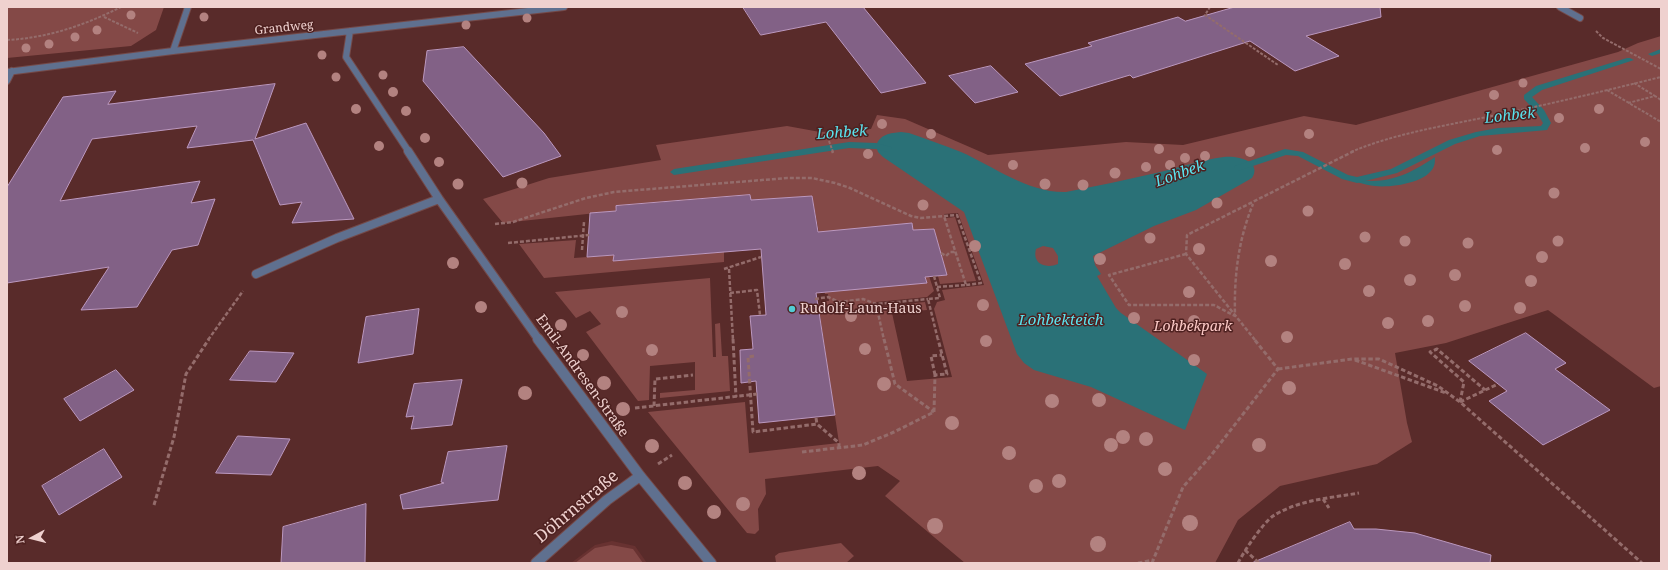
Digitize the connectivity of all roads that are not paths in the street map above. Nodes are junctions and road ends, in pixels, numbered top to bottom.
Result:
1 (188, 7) edge
2 (564, 7) edge
3 (1560, 7) edge
4 (1580, 18) road end
5 (350, 32) junction
6 (173, 51) junction
7 (10, 71) edge
8 (7, 81) edge
9 (439, 199) junction
10 (256, 274) road end
11 (640, 476) junction
12 (536, 563) edge
13 (711, 563) edge

1 - 6 street
2 - 5 street, Grandweg
3 - 4 street
5 - 6 street, Grandweg
5 - 9 street, Emil-Andresen-Straße
6 - 7 street, Grandweg
7 - 8 street
9 - 10 street
9 - 11 street, Emil-Andresen-Straße
11 - 12 street, Döhrnstraße
11 - 13 street, Emil-Andresen-Straße

